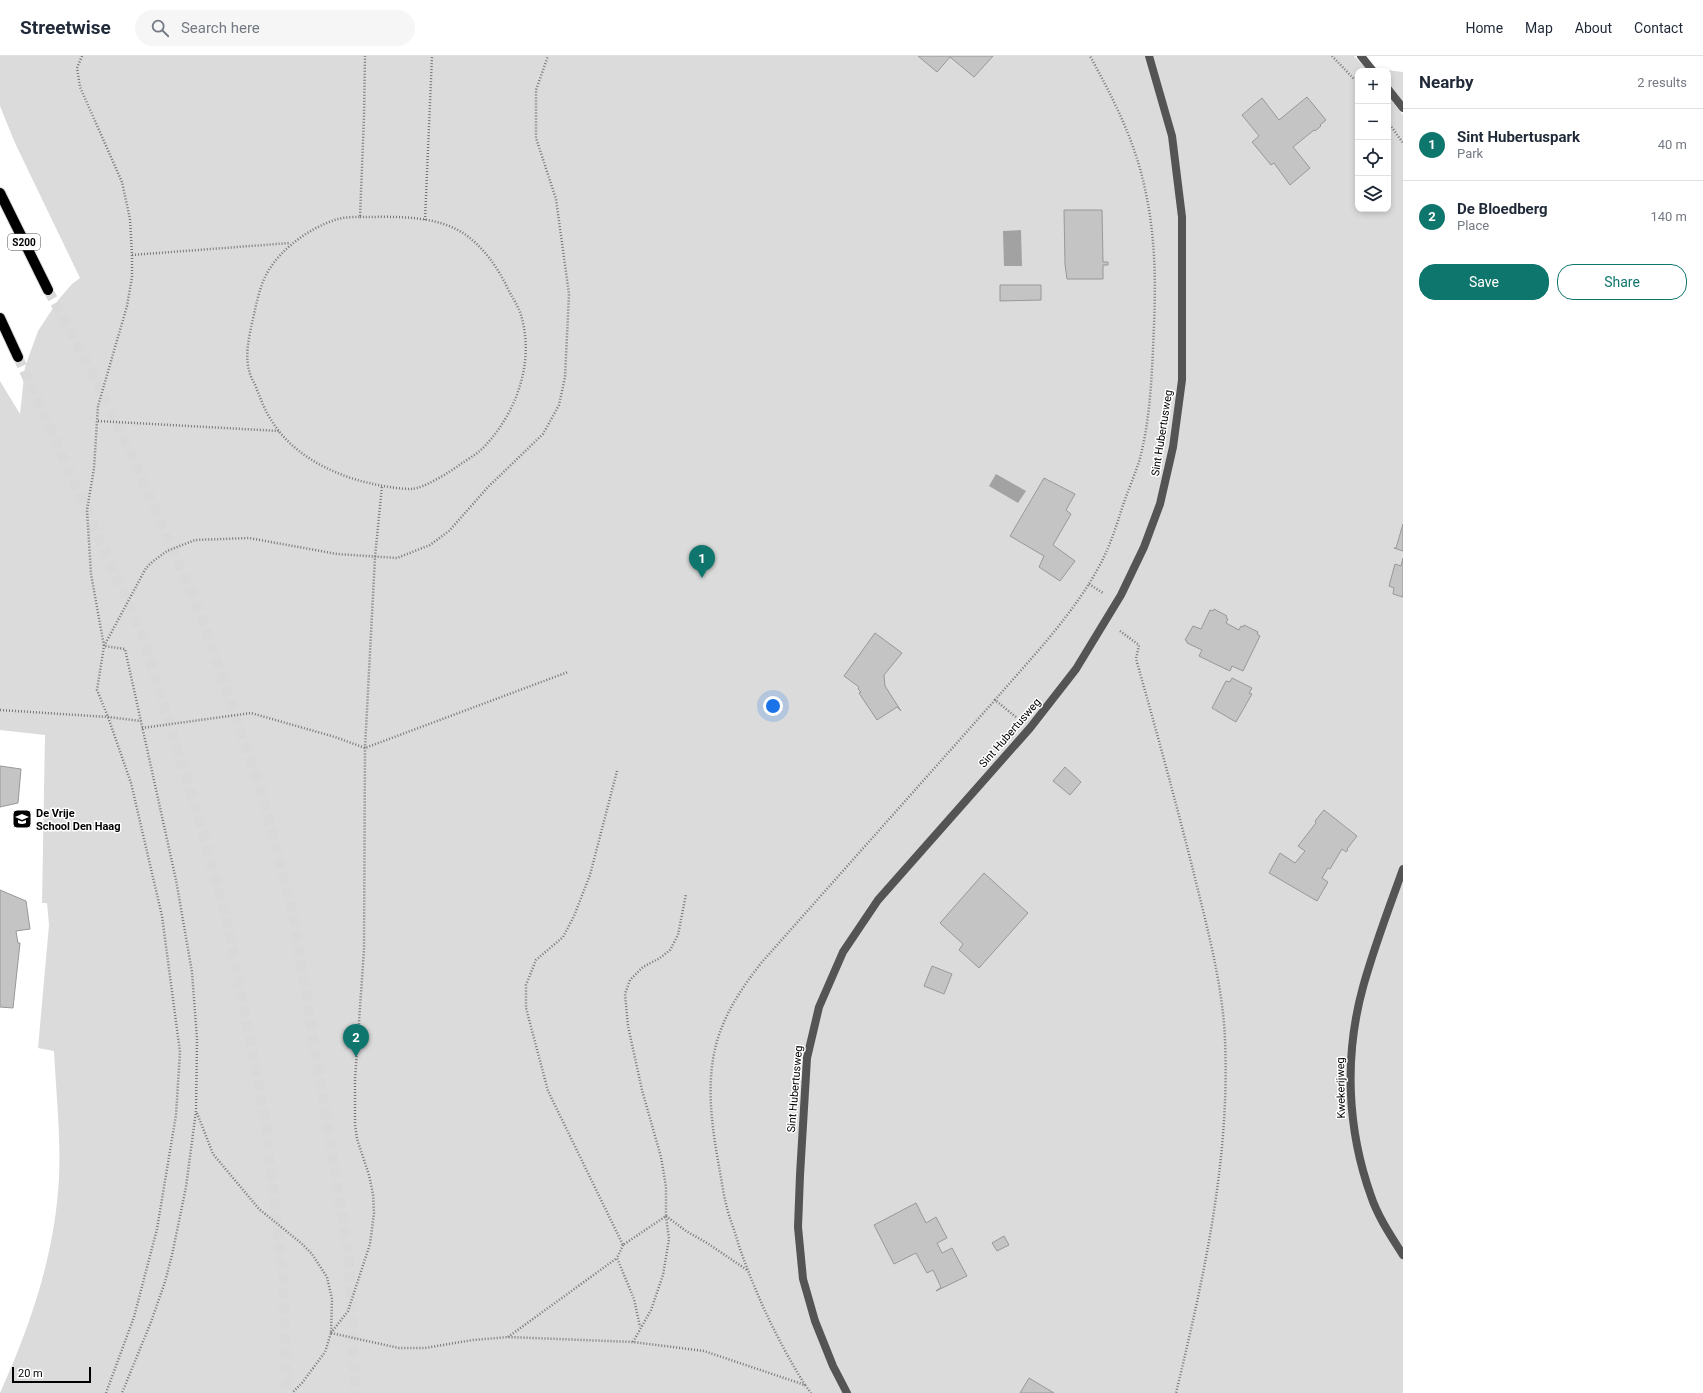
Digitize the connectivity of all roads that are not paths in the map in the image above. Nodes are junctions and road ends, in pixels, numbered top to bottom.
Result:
1 (1149, 56) edge
2 (1361, 56) edge
3 (1371, 68) edge
4 (1391, 93) edge
5 (1403, 108) edge
6 (0, 194) edge
7 (48, 290) tunnel mouth
8 (0, 318) edge
9 (18, 357) tunnel mouth
10 (1403, 869) edge
11 (1403, 1254) edge
12 (847, 1393) edge

1 - 12 street, Sint Hubertusweg
2 - 3 street
4 - 5 street
6 - 7 main road, S200
8 - 9 main road
10 - 11 street, Kwekerijweg

